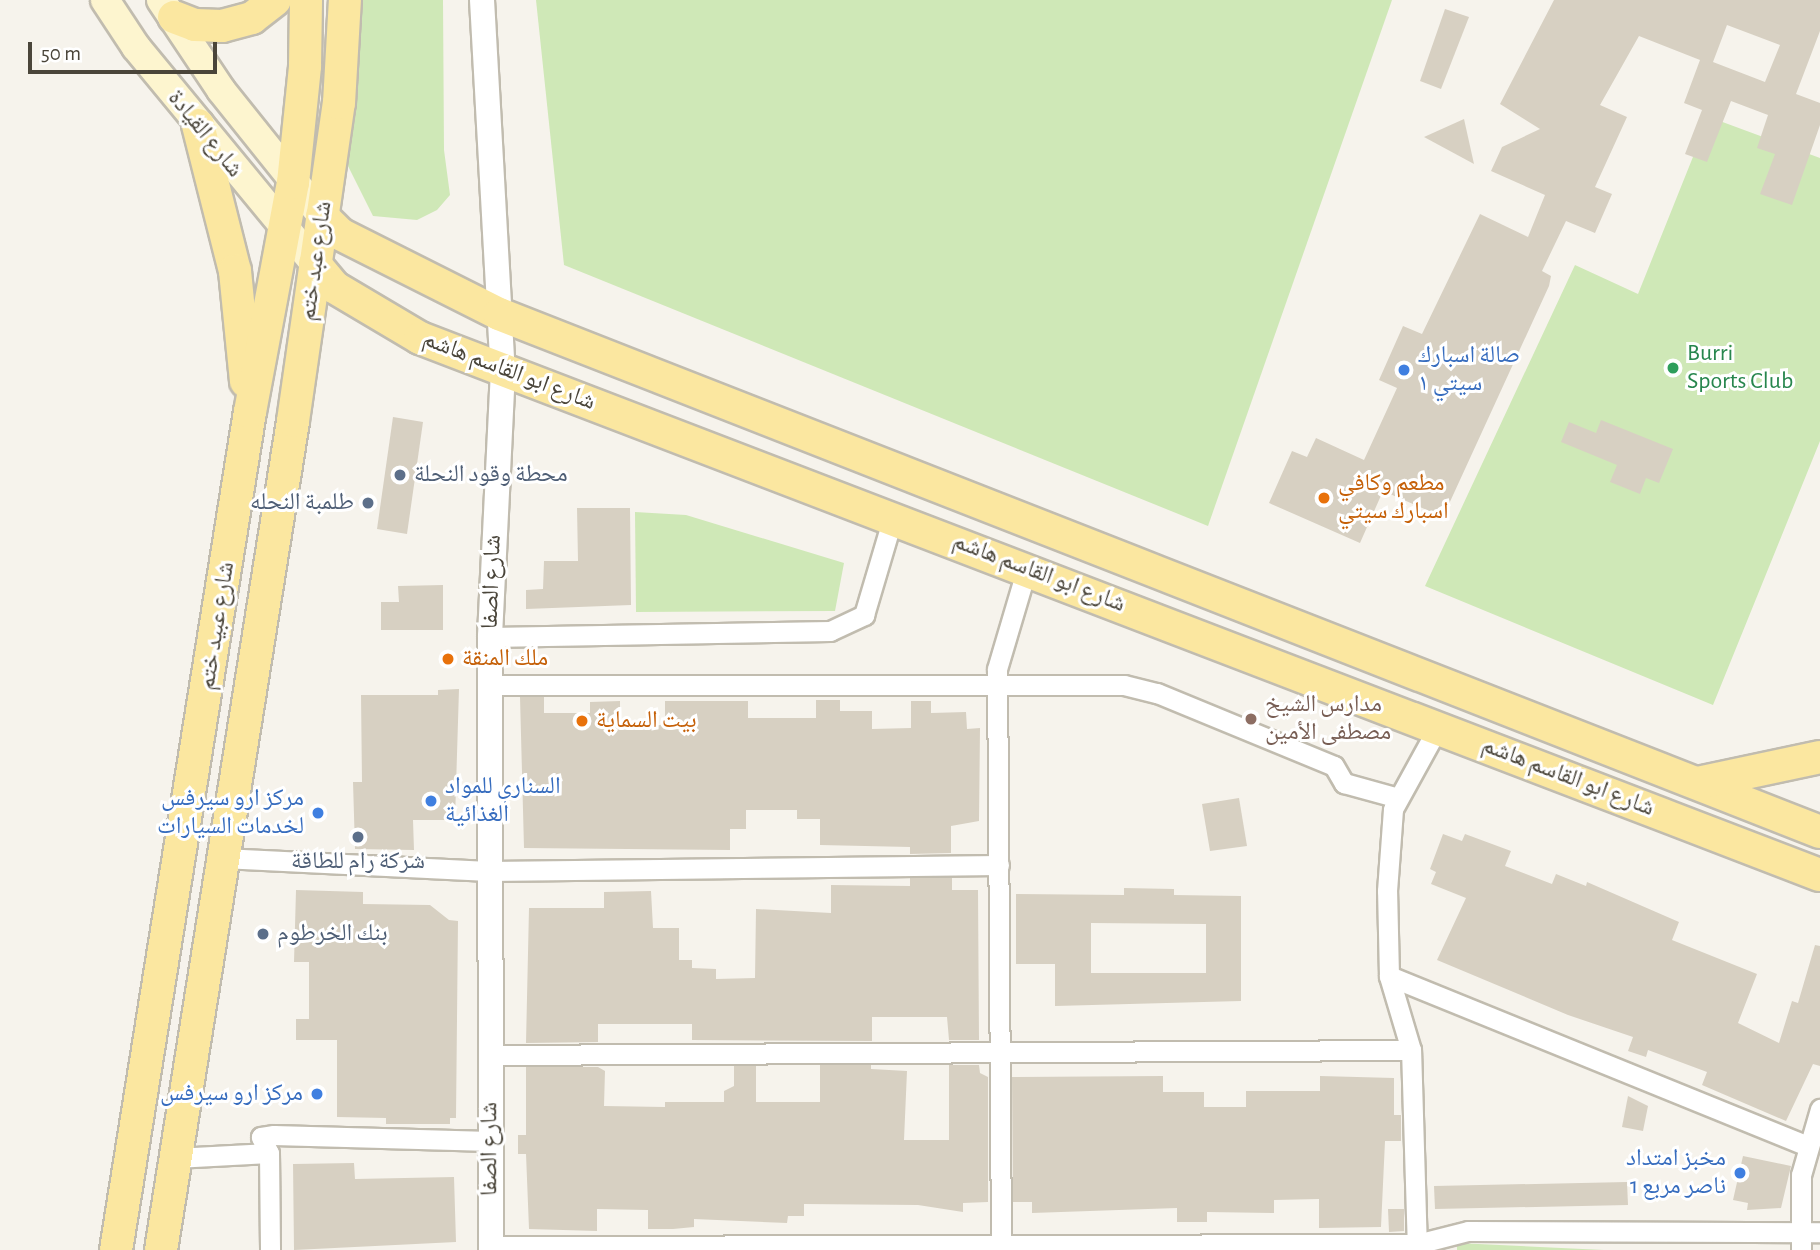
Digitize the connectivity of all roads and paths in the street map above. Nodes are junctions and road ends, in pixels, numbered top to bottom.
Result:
1 (105, 0) edge
2 (275, 0) edge
3 (306, 0) edge
4 (345, 0) edge
5 (482, 0) edge
6 (167, 9) edge
7 (198, 125) junction
8 (293, 183) junction
9 (322, 216) junction
10 (284, 232) junction
11 (315, 264) junction
12 (499, 314) junction
13 (503, 370) junction
14 (250, 412) junction
15 (894, 517) junction
16 (277, 522) joint
17 (1027, 568) junction
18 (490, 637) junction
19 (998, 683) junction
20 (490, 685) junction
21 (1437, 727) junction
22 (1820, 757) edge
23 (1696, 783) junction
24 (1398, 798) junction
25 (1820, 831) edge
26 (222, 858) junction
27 (999, 865) junction
28 (489, 870) junction
29 (1820, 875) edge
30 (1390, 976) junction
31 (1411, 1050) junction
32 (1000, 1051) junction
33 (489, 1055) junction
34 (1820, 1110) edge
35 (490, 1141) junction
36 (1808, 1146) junction
37 (268, 1153) junction
38 (175, 1158) junction
39 (1820, 1232) edge
40 (1799, 1243) edge
41 (1001, 1247) edge
42 (1417, 1247) edge
43 (491, 1248) edge
44 (116, 1250) edge
45 (161, 1250) edge
46 (270, 1250) edge

1 - 7 main road, شارع القيادة
2 - 6 main road
3 - 8 main road, شارع عبيد ختم
4 - 9 main road, شارع عبد ختم
5 - 12 street, شارع الصفا
6 - 8 main road, شارع القيادة
7 - 10 main road, شارع القيادة
7 - 14 main road
8 - 9 main road, شارع ابو القاسم هاشم
8 - 10 main road, شارع عبيد ختم
9 - 11 main road, شارع عبد ختم
9 - 12 main road, شارع ابو القاسم هاشم
10 - 11 main road, شارع ابو القاسم هاشم
10 - 14 main road, شارع عبيد ختم
11 - 13 main road, شارع ابو القاسم هاشم
11 - 16 main road, شارع عبد ختم
12 - 13 street, شارع الصفا
12 - 23 main road, شارع ابو القاسم هاشم
13 - 15 main road, شارع ابو القاسم هاشم
13 - 18 street, شارع الصفا
14 - 44 main road, شارع عبيد ختم
15 - 17 main road, شارع ابو القاسم هاشم
15 - 18 street
16 - 26 main road, شارع عبيد ختم
17 - 19 street
17 - 21 main road, شارع ابو القاسم هاشم
18 - 20 street, شارع الصفا
19 - 20 street
19 - 24 street
19 - 27 street
20 - 28 street, شارع الصفا
21 - 24 street
21 - 29 main road, شارع ابو القاسم هاشم
22 - 23 main road
23 - 25 main road, شارع ابو القاسم هاشم
24 - 30 street
26 - 28 street
26 - 38 main road, شارع عبيد ختم
27 - 28 street
27 - 32 street
28 - 33 street, شارع الصفا
30 - 31 street
30 - 36 street
31 - 32 street
31 - 42 street
32 - 33 street
32 - 41 street
33 - 35 street, شارع الصفا
34 - 36 street
35 - 37 street
35 - 43 street, شارع الصفا
36 - 40 street
37 - 38 street
37 - 46 street
38 - 45 main road, شارع عبيد ختم
39 - 40 street
40 - 42 street
41 - 42 street
41 - 43 street

